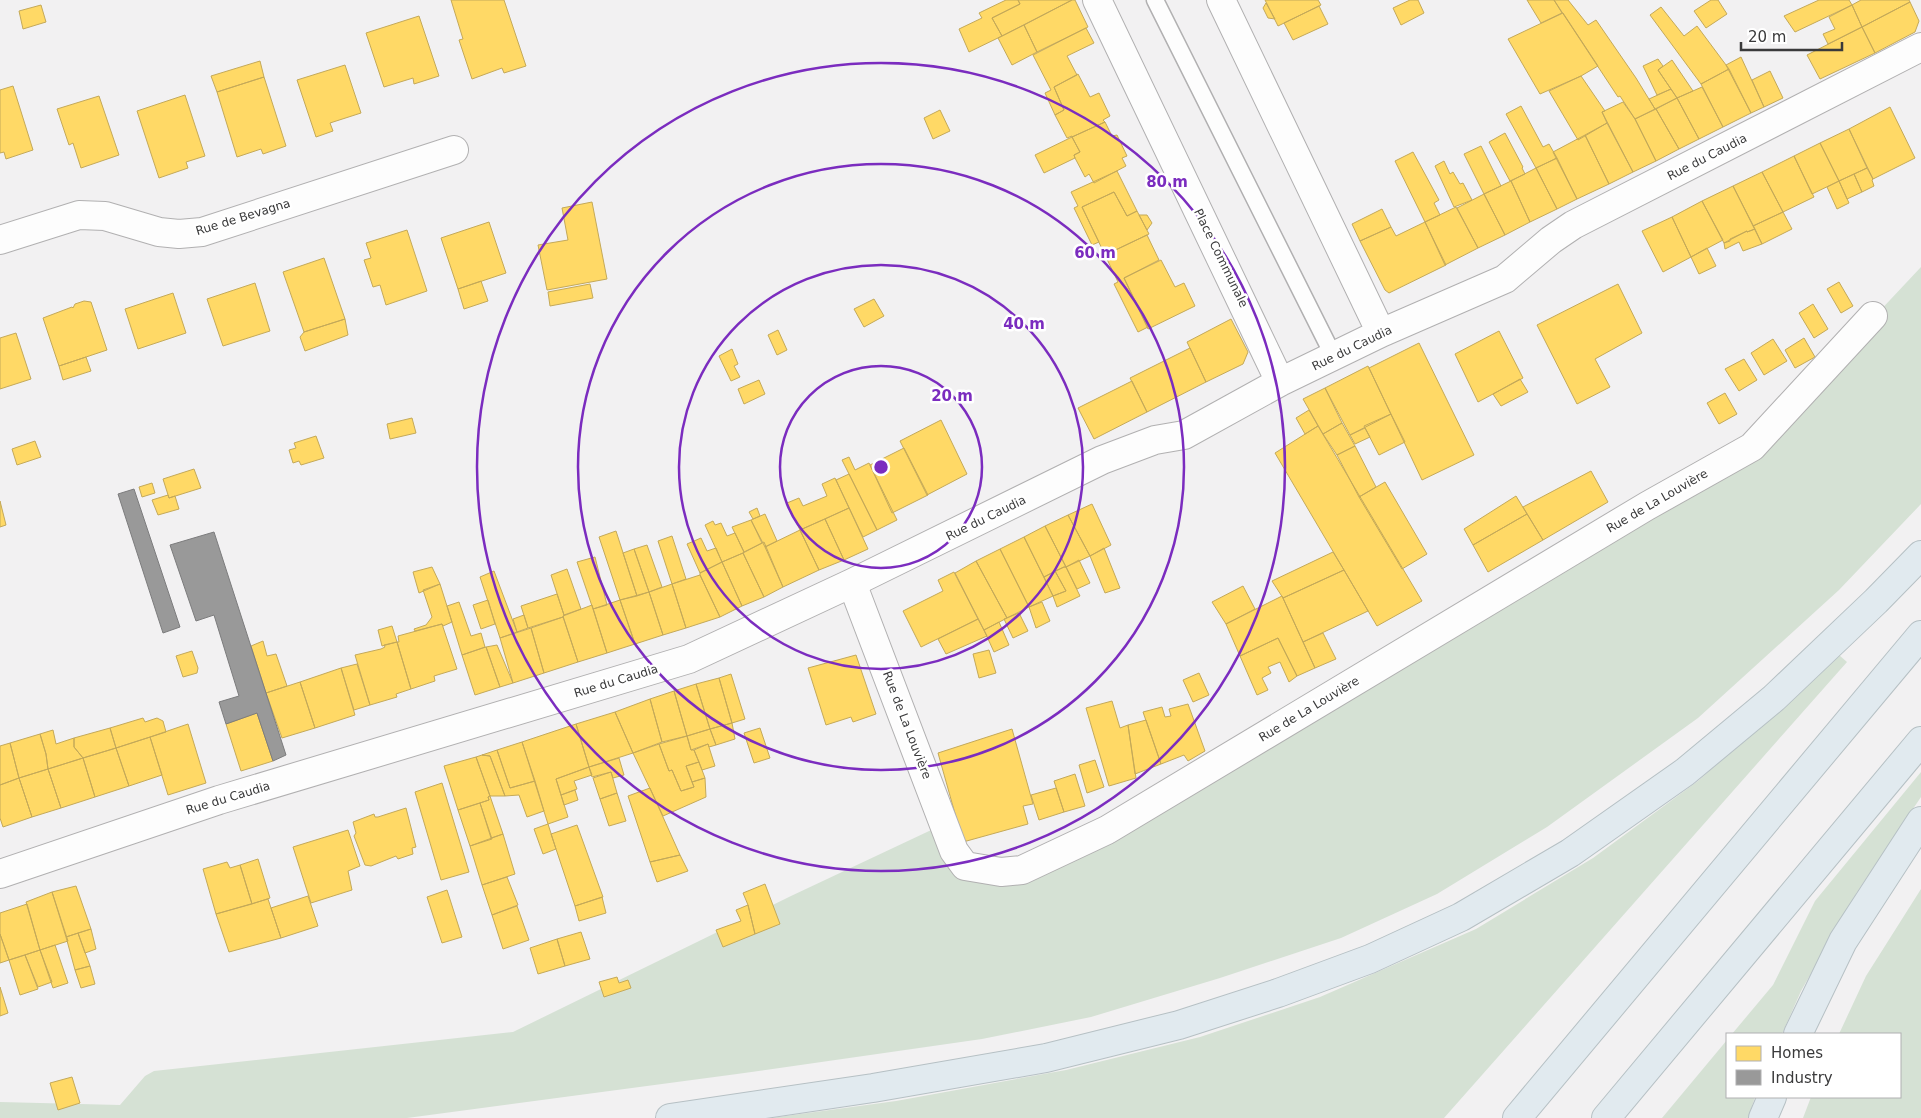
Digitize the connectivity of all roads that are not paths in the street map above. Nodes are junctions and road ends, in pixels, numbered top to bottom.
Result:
1 (1097, 0) edge
2 (1155, 0) edge
3 (1221, 0) edge
4 (1921, 47) edge
5 (454, 150) dead end
6 (0, 240) edge
7 (1873, 316) dead end
8 (1381, 333) junction
9 (1334, 357) junction
10 (1280, 382) junction
11 (1921, 555) edge
12 (852, 583) junction
13 (1921, 635) edge
14 (1921, 741) edge
15 (1921, 821) edge
16 (0, 874) edge
17 (1798, 1033) edge
18 (1772, 1098) edge
19 (670, 1118) edge
20 (1517, 1118) edge
21 (1606, 1118) edge
22 (1763, 1118) edge

1 - 10 street, Place Communale
2 - 9 lane
3 - 8 street
4 - 8 street, Rue du Caudia
5 - 6 street, Rue de Bevagna
7 - 12 street, Rue de La Louvière
8 - 9 street, Rue du Caudia
9 - 10 street, Rue du Caudia
10 - 12 street, Rue du Caudia
11 - 19 highway
12 - 16 street, Rue du Caudia
13 - 20 highway
14 - 21 highway
15 - 17 highway
18 - 22 highway

